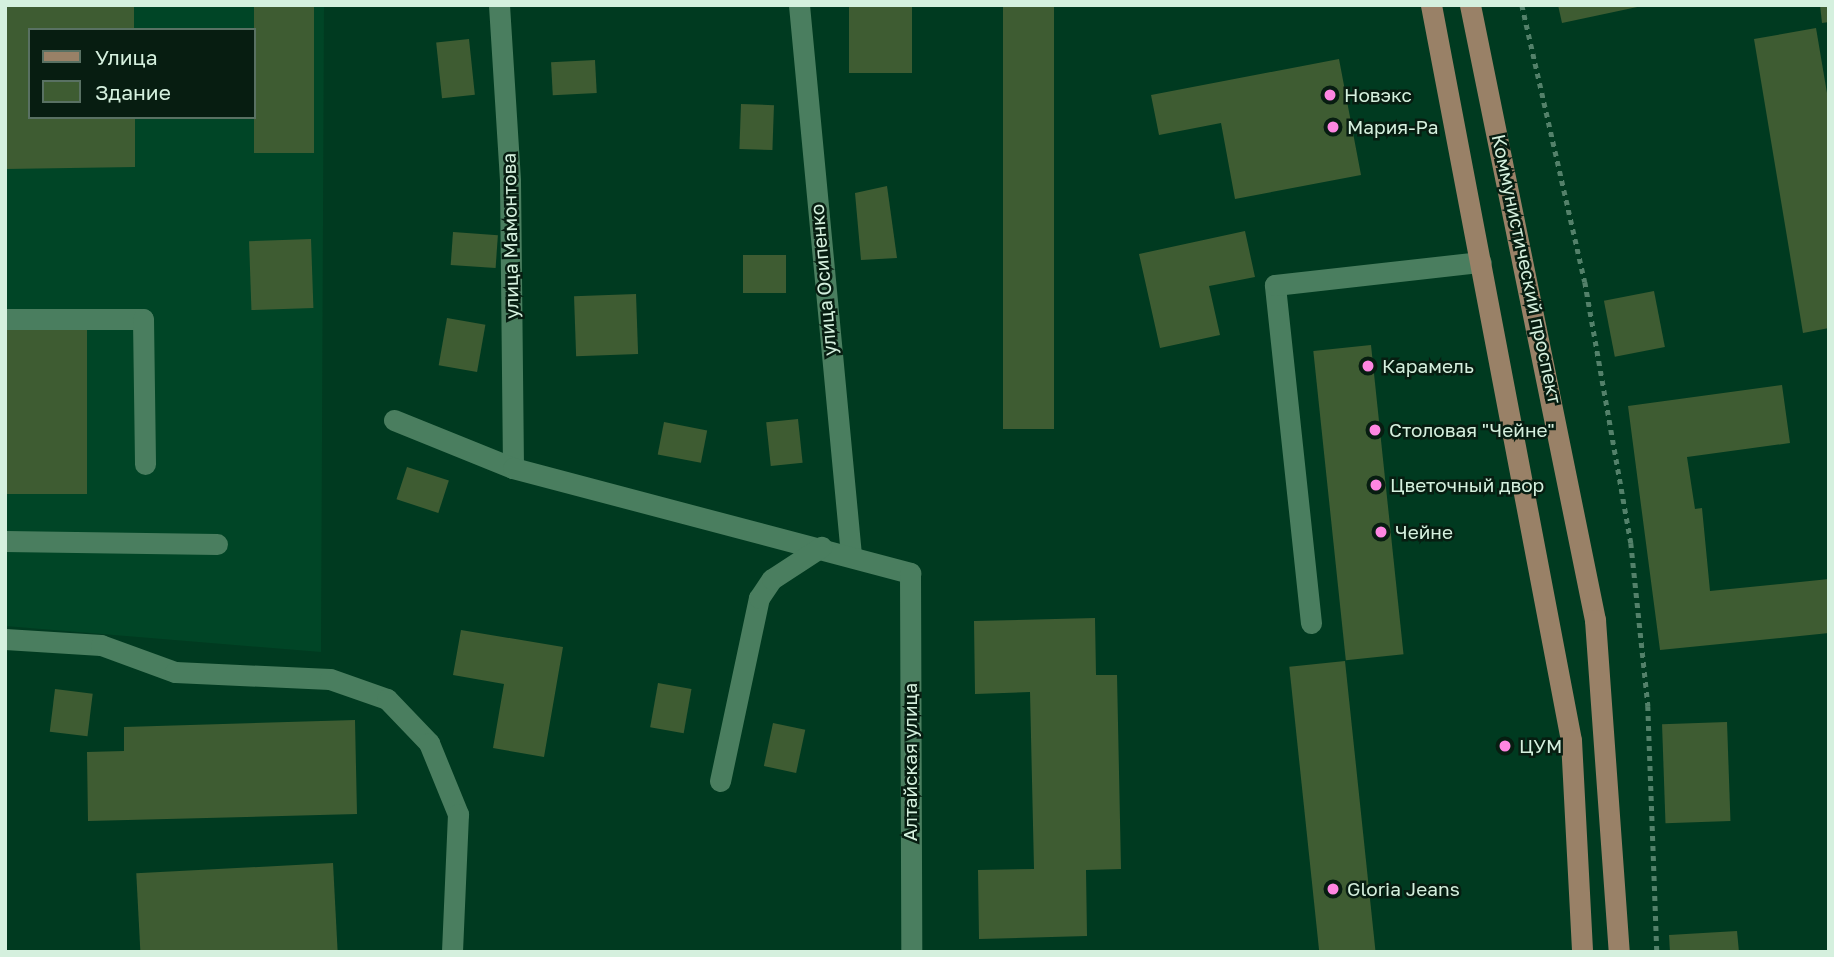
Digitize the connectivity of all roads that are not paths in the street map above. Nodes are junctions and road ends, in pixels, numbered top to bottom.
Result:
1 (499, 5) edge
2 (799, 5) edge
3 (1431, 5) edge
4 (1470, 5) edge
5 (1481, 262) junction
6 (5, 319) edge
7 (394, 420) dead end
8 (145, 464) dead end
9 (513, 468) junction
10 (5, 541) edge
11 (217, 544) dead end
12 (821, 547) junction
13 (851, 555) junction
14 (1311, 623) dead end
15 (5, 639) edge
16 (720, 781) dead end
17 (452, 952) edge
18 (911, 952) edge
19 (1582, 952) edge
20 (1619, 952) edge

1 - 9 street, улица Мамонтова
2 - 13 street, улица Осипенко
3 - 5 main road
4 - 20 main road, Коммунистический проспект
5 - 14 street
5 - 19 main road
6 - 8 street
7 - 9 street
9 - 12 street
10 - 11 street
12 - 13 street
12 - 16 street
13 - 18 street, Алтайская улица
15 - 17 street

